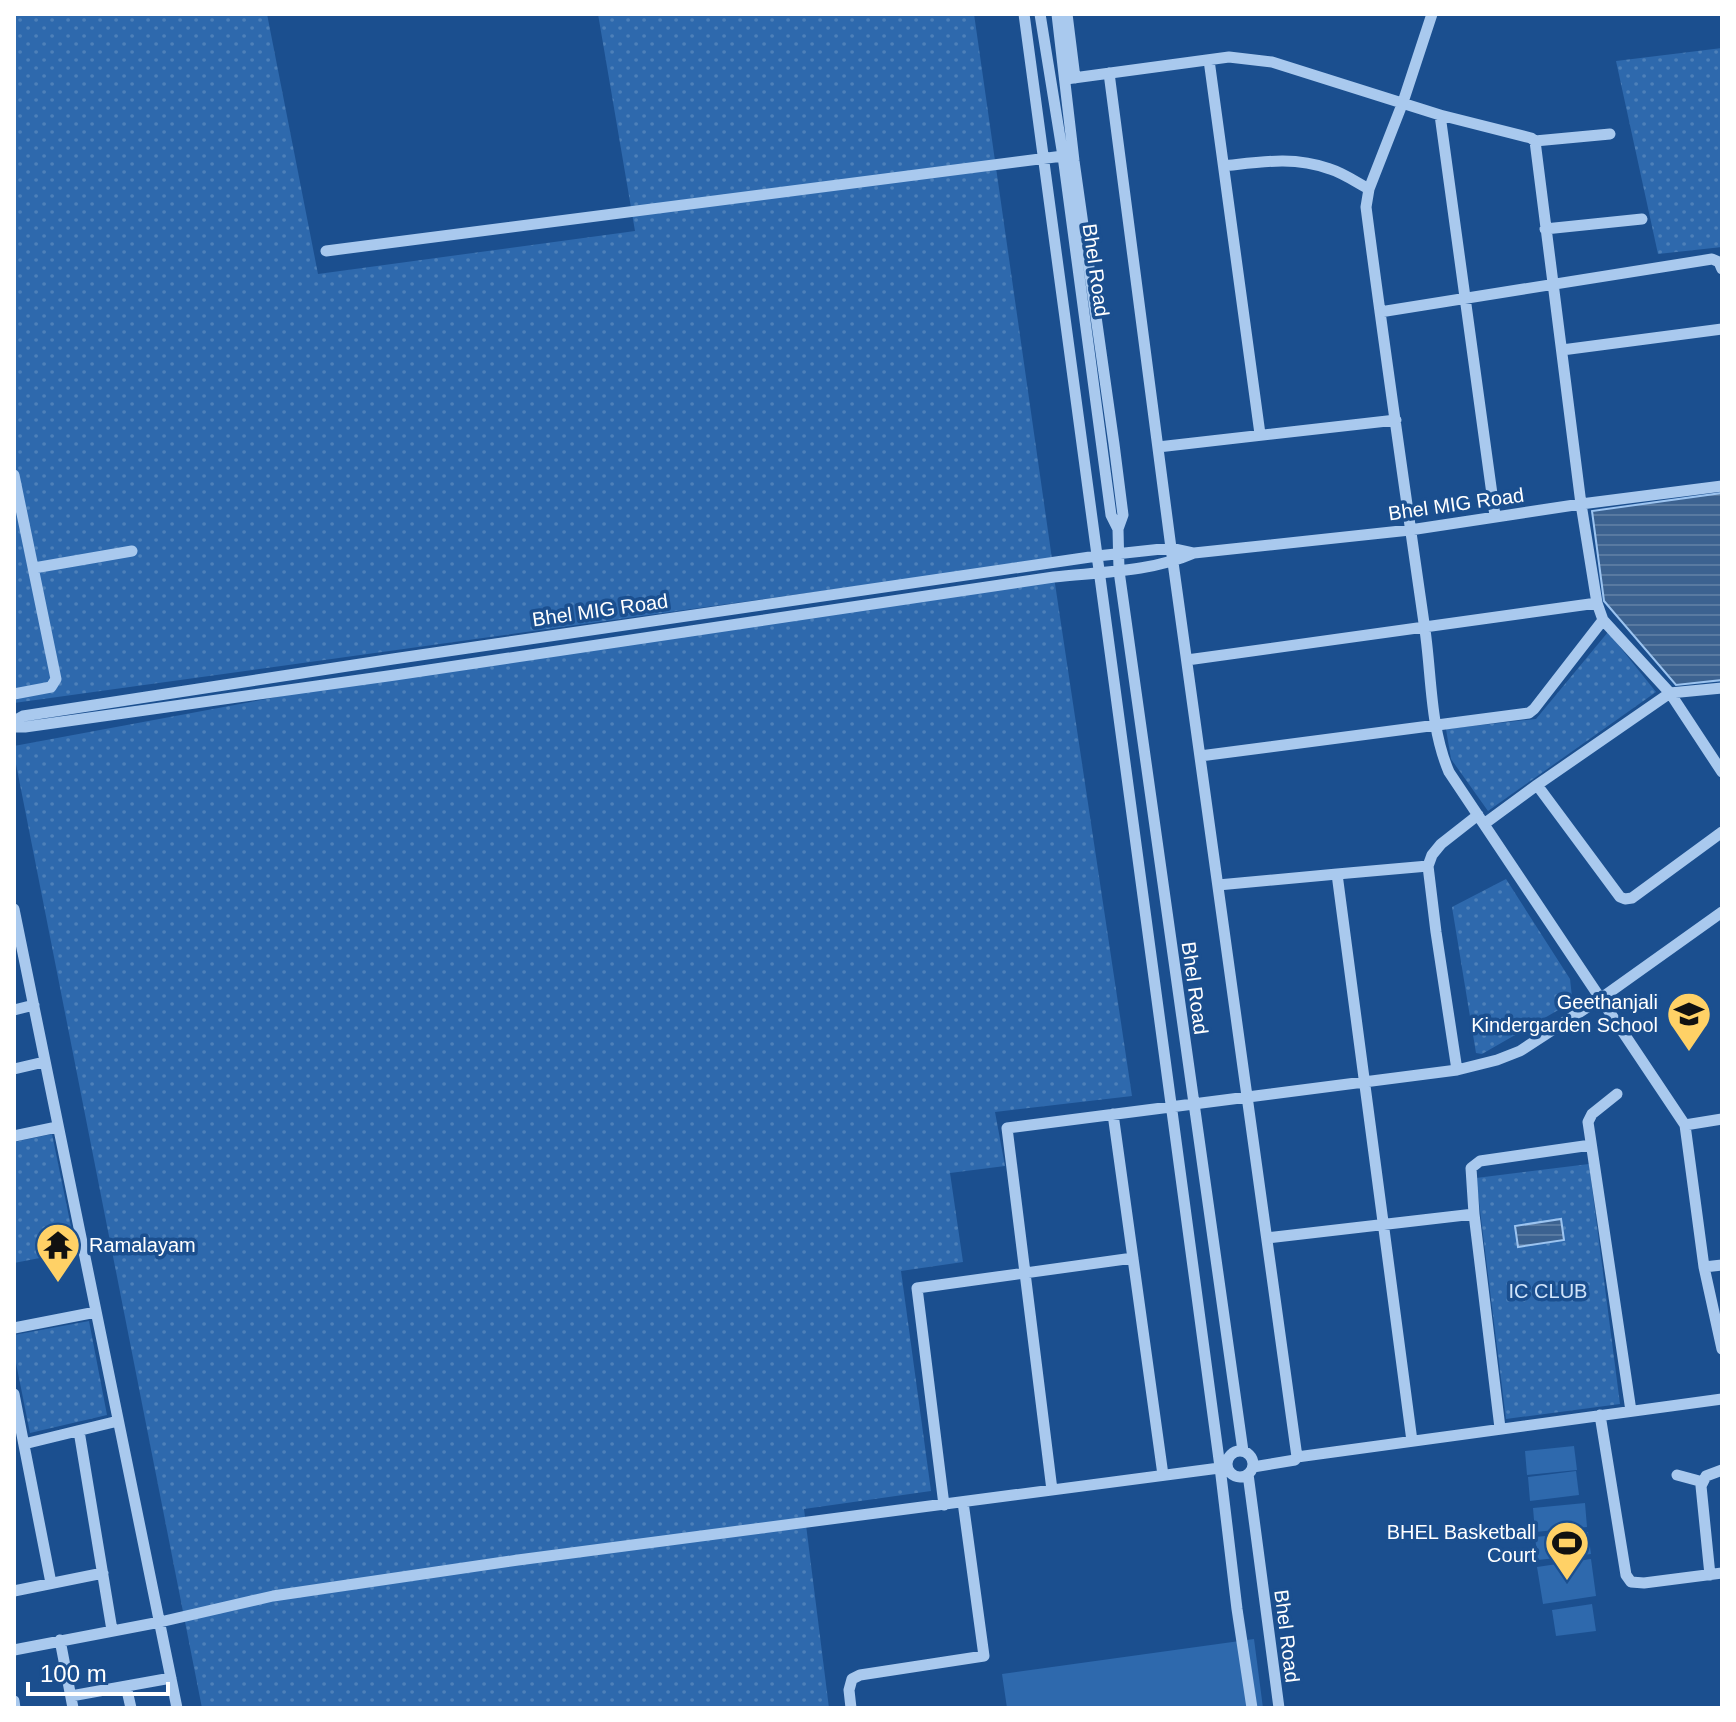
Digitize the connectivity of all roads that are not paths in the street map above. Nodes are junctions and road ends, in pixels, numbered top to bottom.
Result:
1 (1024, 14) edge
2 (1040, 14) edge
3 (1057, 14) edge
4 (1067, 14) edge
5 (1432, 14) edge
6 (1209, 60) junction
7 (1109, 73) junction
8 (1070, 78) junction
9 (1403, 102) junction
10 (1440, 115) junction
11 (1610, 134) dead end
12 (1535, 141) junction
13 (1063, 156) junction
14 (1044, 159) junction
15 (1224, 166) junction
16 (1369, 189) junction
17 (1642, 219) dead end
18 (1545, 229) junction
19 (326, 251) dead end
20 (1722, 269) edge
21 (1553, 284) junction
22 (1465, 299) junction
23 (1380, 312) junction
24 (1722, 329) edge
25 (1562, 350) junction
26 (1396, 420) junction
27 (1260, 434) junction
28 (1158, 447) junction
29 (15, 480) edge
30 (1722, 486) edge
31 (1581, 504) junction
32 (1495, 516) junction
33 (1118, 529) junction
34 (1410, 530) junction
35 (1171, 548) junction
36 (132, 551) dead end
37 (1194, 553) junction
38 (1117, 554) junction
39 (1097, 556) junction
40 (1174, 562) junction
41 (34, 568) junction
42 (1119, 571) junction
43 (1098, 572) junction
44 (1597, 603) junction
45 (1603, 620) junction
46 (1425, 628) junction
47 (1187, 660) junction
48 (1722, 688) edge
49 (1670, 693) junction
50 (14, 694) edge
51 (14, 724) edge
52 (1435, 725) junction
53 (1200, 756) junction
54 (1722, 772) edge
55 (1537, 785) junction
56 (1481, 820) junction
57 (1722, 832) edge
58 (1428, 866) junction
59 (1337, 874) junction
60 (1218, 885) junction
61 (14, 909) edge
62 (1722, 912) edge
63 (1600, 999) junction
64 (34, 1005) junction
65 (14, 1010) edge
66 (44, 1062) junction
67 (14, 1069) edge
68 (1457, 1070) junction
69 (1365, 1082) junction
70 (1617, 1094) dead end
71 (1247, 1098) junction
72 (1193, 1104) junction
73 (1171, 1107) junction
74 (1113, 1114) junction
75 (1722, 1119) edge
76 (1685, 1125) junction
77 (57, 1127) junction
78 (14, 1136) edge
79 (1591, 1145) junction
80 (1474, 1214) junction
81 (1383, 1224) junction
82 (1267, 1238) junction
83 (1133, 1258) junction
84 (1722, 1265) edge
85 (1704, 1267) junction
86 (1025, 1273) junction
87 (96, 1312) junction
88 (14, 1328) edge
89 (1722, 1349) edge
90 (14, 1394) edge
91 (1722, 1399) edge
92 (1631, 1411) junction
93 (1600, 1415) junction
94 (118, 1421) junction
95 (1500, 1428) junction
96 (79, 1431) junction
97 (1412, 1441) junction
98 (24, 1444) junction
99 (1297, 1457) junction
100 (1249, 1463) junction
101 (1224, 1467) junction
102 (1722, 1470) edge
103 (1163, 1475) junction
104 (1677, 1475) dead end
105 (1703, 1482) junction
106 (1052, 1490) junction
107 (963, 1502) junction
108 (944, 1505) junction
109 (103, 1573) junction
110 (1716, 1574) edge
111 (51, 1583) junction
112 (14, 1591) edge
113 (160, 1622) junction
114 (112, 1630) junction
115 (60, 1640) junction
116 (14, 1650) edge
117 (171, 1678) junction
118 (126, 1686) junction
119 (14, 1701) edge
120 (72, 1702) edge
121 (15, 1708) edge
122 (131, 1708) edge
123 (177, 1708) edge
124 (851, 1708) edge
125 (1252, 1708) edge
126 (1279, 1708) edge

1 - 14 street
2 - 13 street, Bhel Road
3 - 8 street, Bhel Road
4 - 8 street
5 - 9 street
6 - 7 street
6 - 9 street
6 - 15 street
7 - 8 street
7 - 28 street
8 - 33 street, Bhel Road
9 - 10 street
9 - 16 street
10 - 12 street
10 - 22 street
11 - 12 street
12 - 18 street
13 - 14 street
13 - 33 street, Bhel Road
14 - 19 street
14 - 39 street
15 - 16 street
15 - 27 street
16 - 23 street
17 - 18 street
18 - 21 street
20 - 21 street
21 - 22 street
21 - 25 street
22 - 23 street
22 - 32 street
23 - 26 street
24 - 25 street
25 - 31 street
26 - 27 street
26 - 34 street
27 - 28 street
28 - 35 street
29 - 41 street
30 - 31 street, Bhel MIG Road
31 - 32 street, Bhel MIG Road
31 - 44 street
32 - 34 street, Bhel MIG Road
33 - 38 street, Bhel Road
34 - 37 street, Bhel MIG Road
34 - 46 street
35 - 37 street, Bhel MIG Road
35 - 38 street, Bhel MIG Road
35 - 40 street
36 - 41 street
37 - 40 street, Bhel MIG Road
38 - 39 street, Bhel MIG Road
38 - 42 street, Bhel Road
39 - 43 street
39 - 51 street, Bhel MIG Road
40 - 42 street, Bhel MIG Road
40 - 47 street
41 - 50 street
42 - 43 street, Bhel MIG Road
42 - 72 street, Bhel Road
43 - 51 street, Bhel MIG Road
43 - 73 street
44 - 45 street
44 - 46 street
45 - 49 street
45 - 52 street
46 - 47 street
46 - 52 street
47 - 53 street
48 - 49 street
49 - 54 street
49 - 55 street
52 - 53 street
52 - 56 street
53 - 60 street
55 - 56 street
55 - 57 street
56 - 58 street
56 - 63 street
58 - 59 street
58 - 68 street
59 - 60 street
59 - 69 street
60 - 71 street
61 - 64 street
62 - 63 street
63 - 68 street
63 - 76 street
64 - 65 street
64 - 66 street
66 - 67 street
66 - 77 street
68 - 69 street
69 - 71 street
69 - 81 street
70 - 79 street
71 - 72 street
71 - 82 street
72 - 73 street
72 - 100 street, Bhel Road
73 - 74 street
73 - 101 street
74 - 83 street
74 - 86 street
75 - 76 street
76 - 85 street
77 - 78 street
77 - 87 street
79 - 80 street
79 - 92 street
80 - 81 street
80 - 95 street
81 - 82 street
81 - 97 street
82 - 99 street
83 - 86 street
83 - 103 street
84 - 85 street
85 - 89 street
86 - 106 street
86 - 108 street
87 - 88 street
87 - 94 street
90 - 98 street
91 - 92 street
92 - 93 street
93 - 95 street
93 - 110 street
94 - 96 street
94 - 113 street
95 - 97 street
96 - 98 street
96 - 109 street
97 - 99 street
98 - 111 street
99 - 100 street
100 - 101 street
100 - 101 street
100 - 126 street, Bhel Road
101 - 103 street
101 - 125 street
102 - 105 street
103 - 106 street
104 - 105 street
105 - 110 street
106 - 107 street
107 - 108 street
107 - 124 street
108 - 113 street
109 - 111 street
109 - 114 street
111 - 112 street
113 - 114 street
113 - 117 street
114 - 115 street
115 - 116 street
115 - 120 street
117 - 118 street
117 - 123 street
118 - 120 street
118 - 122 street
119 - 121 street

